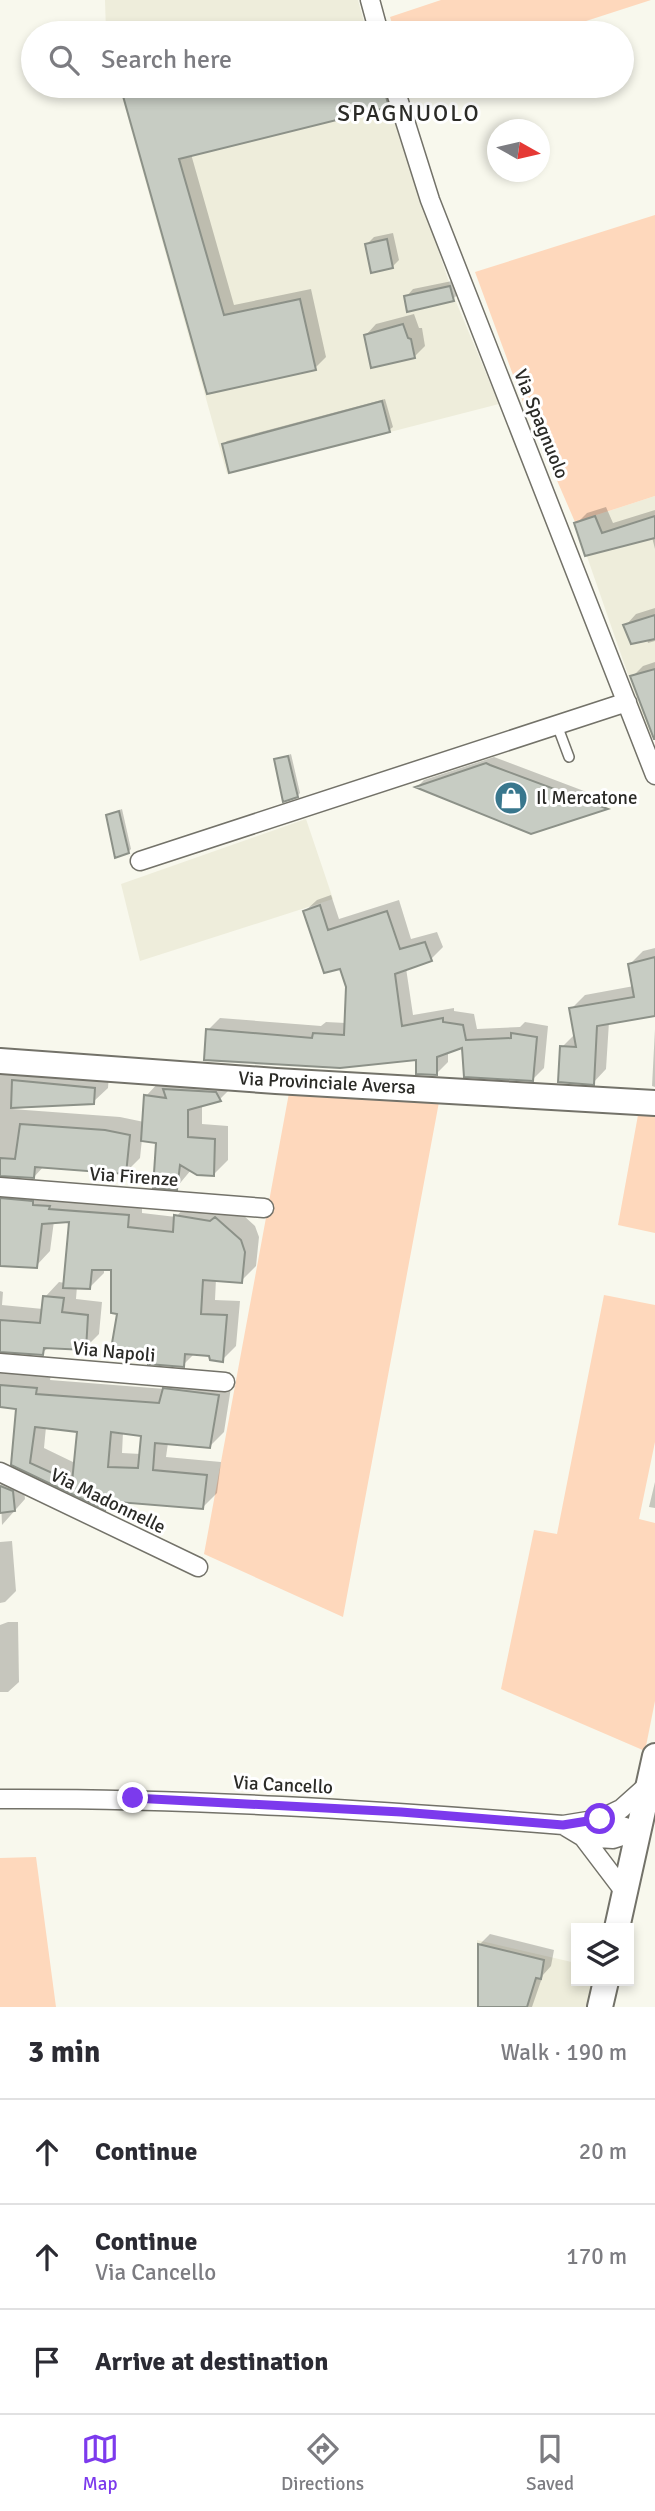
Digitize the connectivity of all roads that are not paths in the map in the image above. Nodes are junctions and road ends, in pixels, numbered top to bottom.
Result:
1 (370, 0) edge
2 (376, 21) edge
3 (398, 98) edge
4 (627, 702) junction
5 (557, 725) junction
6 (569, 757) dead end
7 (655, 775) edge
8 (140, 861) dead end
9 (0, 1061) edge
10 (655, 1103) edge
11 (0, 1187) edge
12 (264, 1208) dead end
13 (0, 1363) edge
14 (225, 1382) dead end
15 (0, 1472) edge
16 (198, 1567) dead end
17 (653, 1767) edge
18 (0, 1799) edge
19 (600, 1819) junction
20 (563, 1825) junction
21 (638, 1831) junction
22 (583, 1837) junction
23 (624, 1891) junction
24 (618, 1923) edge
25 (605, 1986) edge
26 (600, 2007) edge

1 - 2 street
3 - 4 street, Via Spagnuolo
4 - 5 street
4 - 7 street, Via Spagnuolo
5 - 6 lane
5 - 8 street
9 - 10 street, Via Provinciale Aversa
11 - 12 street, Via Firenze
13 - 14 street, Via Napoli
15 - 16 street, Via Madonnelle
17 - 19 street
17 - 21 street
18 - 20 street, Via Cancello
19 - 20 street
19 - 21 street
20 - 22 street
21 - 22 street
21 - 23 street
22 - 23 street
23 - 24 street
25 - 26 street

